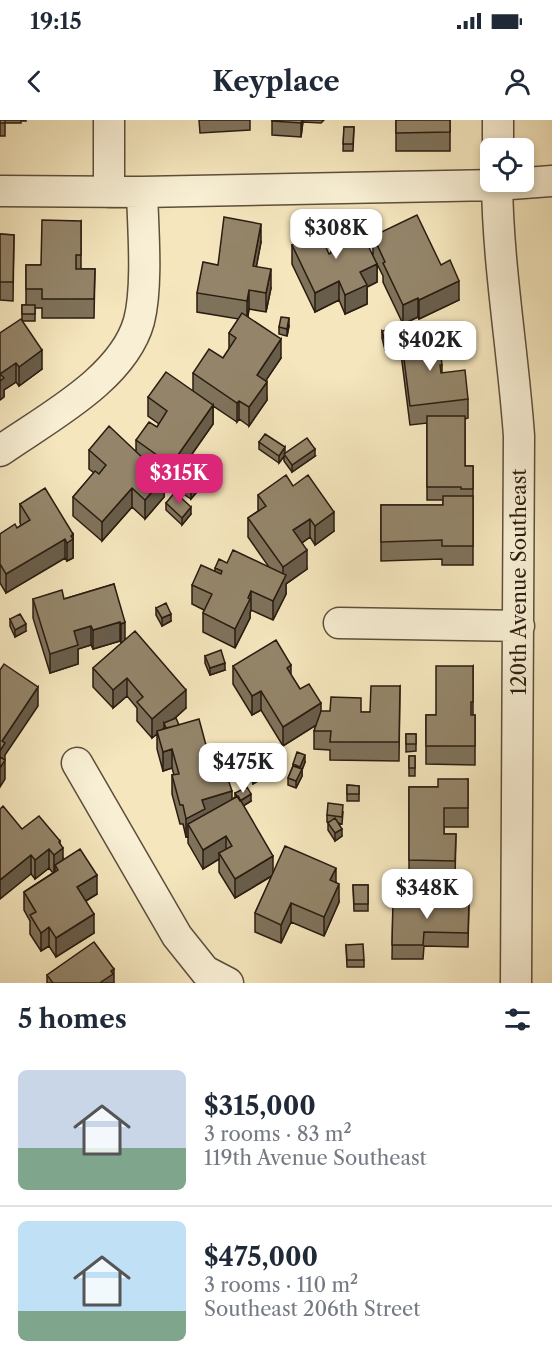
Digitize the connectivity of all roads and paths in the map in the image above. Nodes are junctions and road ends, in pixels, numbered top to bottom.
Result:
1 (109, 120) edge
2 (498, 120) edge
3 (498, 138) edge
4 (552, 181) edge
5 (534, 182) edge
6 (480, 183) edge
7 (0, 191) edge
8 (110, 192) junction
9 (142, 192) junction
10 (497, 192) edge
11 (0, 451) edge
12 (339, 623) dead end
13 (519, 626) junction
14 (77, 763) dead end
15 (209, 979) edge
16 (516, 983) edge

1 - 8 street
2 - 3 street
4 - 5 street
6 - 9 street
7 - 8 street
8 - 9 street
9 - 11 street
10 - 13 street, 120th Avenue Southeast
12 - 13 street
13 - 16 street, 120th Avenue Southeast
14 - 15 street

